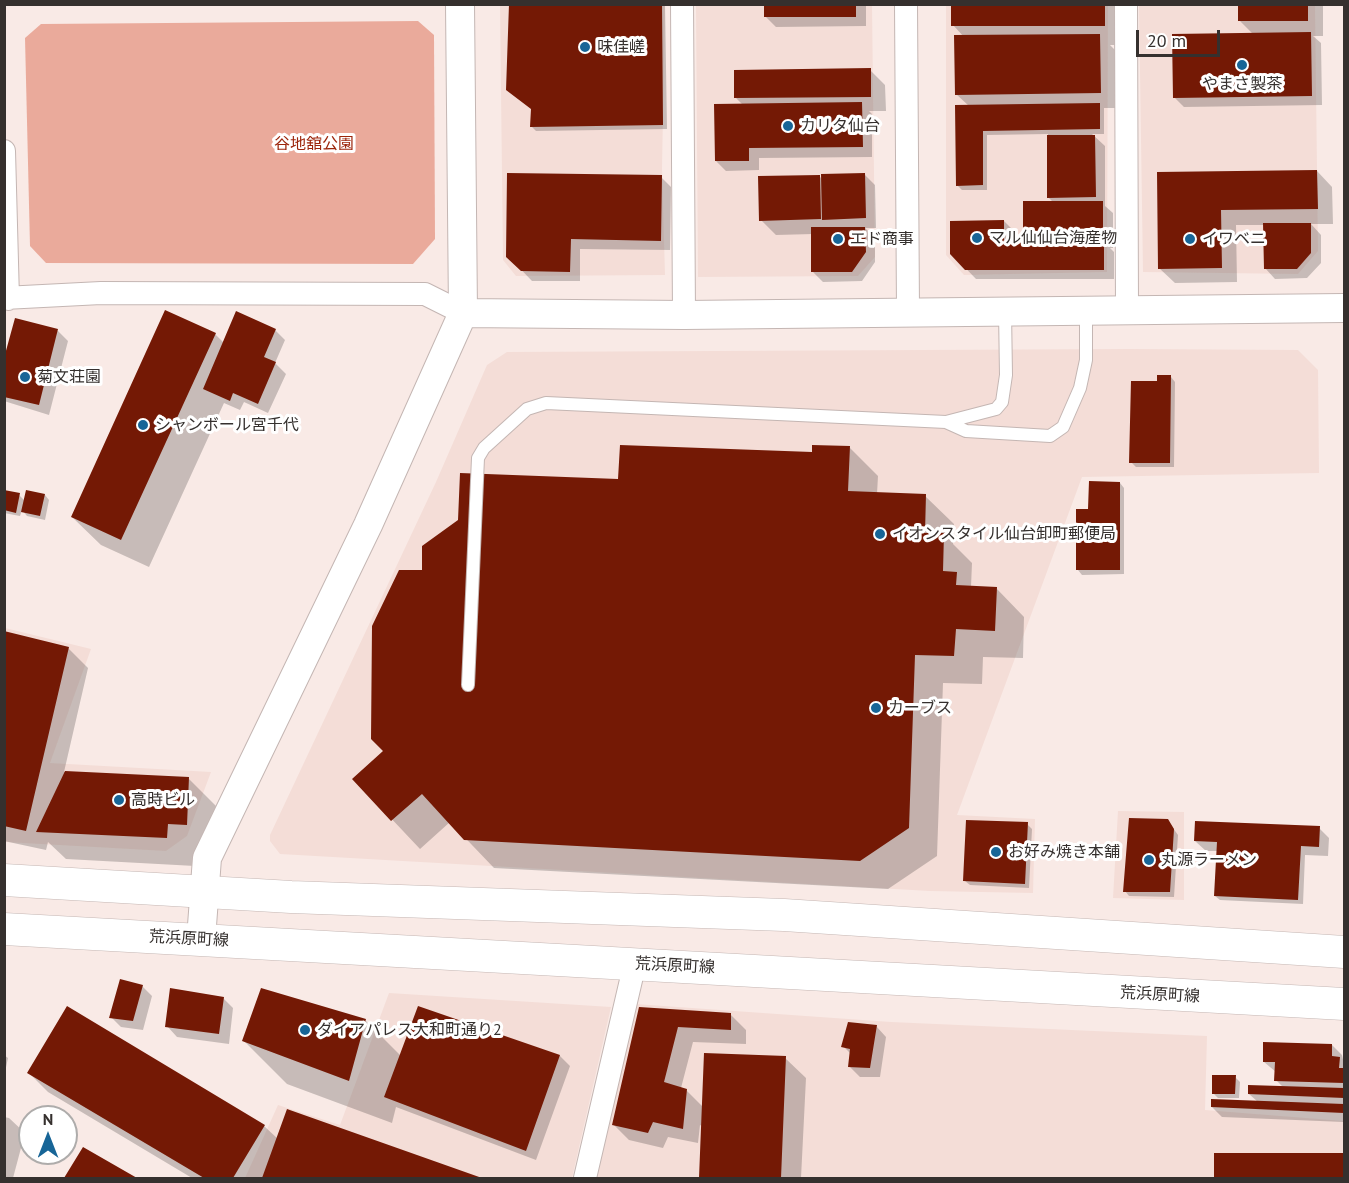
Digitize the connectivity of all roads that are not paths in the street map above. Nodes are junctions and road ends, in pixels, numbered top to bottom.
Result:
1 (460, 4) edge
2 (682, 4) edge
3 (906, 4) edge
4 (1126, 4) edge
5 (4, 151) edge
6 (6, 298) edge
7 (1344, 308) edge
8 (1086, 310) junction
9 (1127, 310) junction
10 (908, 311) junction
11 (1005, 311) junction
12 (462, 313) junction
13 (684, 315) junction
14 (946, 422) junction
15 (468, 685) dead end
16 (4, 880) edge
17 (204, 892) junction
18 (4, 929) edge
19 (201, 939) junction
20 (1344, 952) edge
21 (635, 963) junction
22 (1344, 1004) edge
23 (585, 1179) edge

1 - 12 street
2 - 13 street
3 - 10 street
4 - 9 street
5 - 6 street
6 - 12 street
7 - 9 street
8 - 9 street
8 - 11 street
8 - 14 lane
10 - 11 street
10 - 13 street
11 - 14 lane
12 - 13 street
12 - 17 street
14 - 15 lane
16 - 17 main road
17 - 19 street
17 - 20 main road
18 - 19 main road, 荒浜原町線
19 - 21 main road, 荒浜原町線
21 - 22 main road, 荒浜原町線
21 - 23 street

